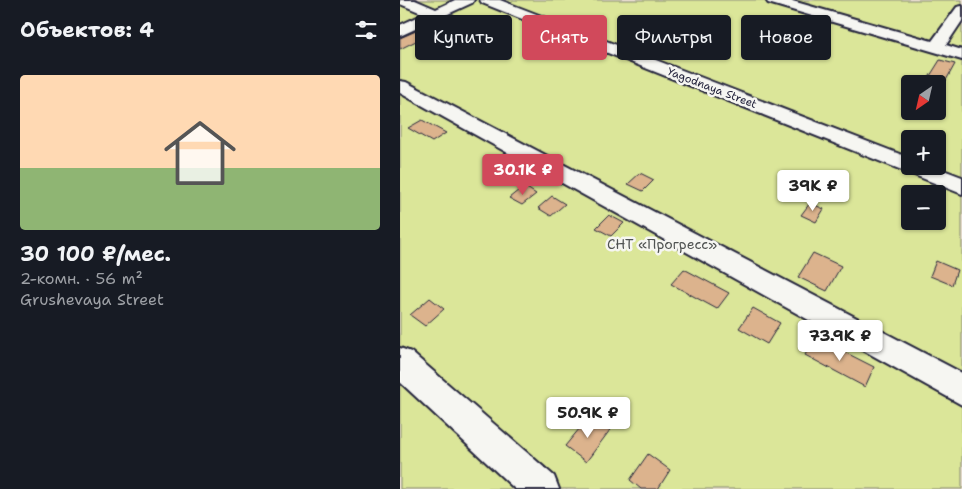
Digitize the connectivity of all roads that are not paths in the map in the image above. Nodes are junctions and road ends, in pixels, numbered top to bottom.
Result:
1 (403, 0) edge
2 (467, 0) edge
3 (487, 0) edge
4 (773, 0) edge
5 (962, 10) edge
6 (436, 14) junction
7 (400, 32) edge
8 (936, 48) junction
9 (962, 55) edge
10 (400, 86) edge
11 (901, 162) edge
12 (934, 175) edge
13 (962, 186) edge
14 (400, 362) edge
15 (962, 390) edge
16 (542, 489) edge

1 - 6 street
2 - 6 street
3 - 11 street, Yagodnaya Street
4 - 8 street
5 - 8 street
6 - 7 street
8 - 9 street
10 - 15 street
12 - 13 street, Yagodnaya Street
14 - 16 street

